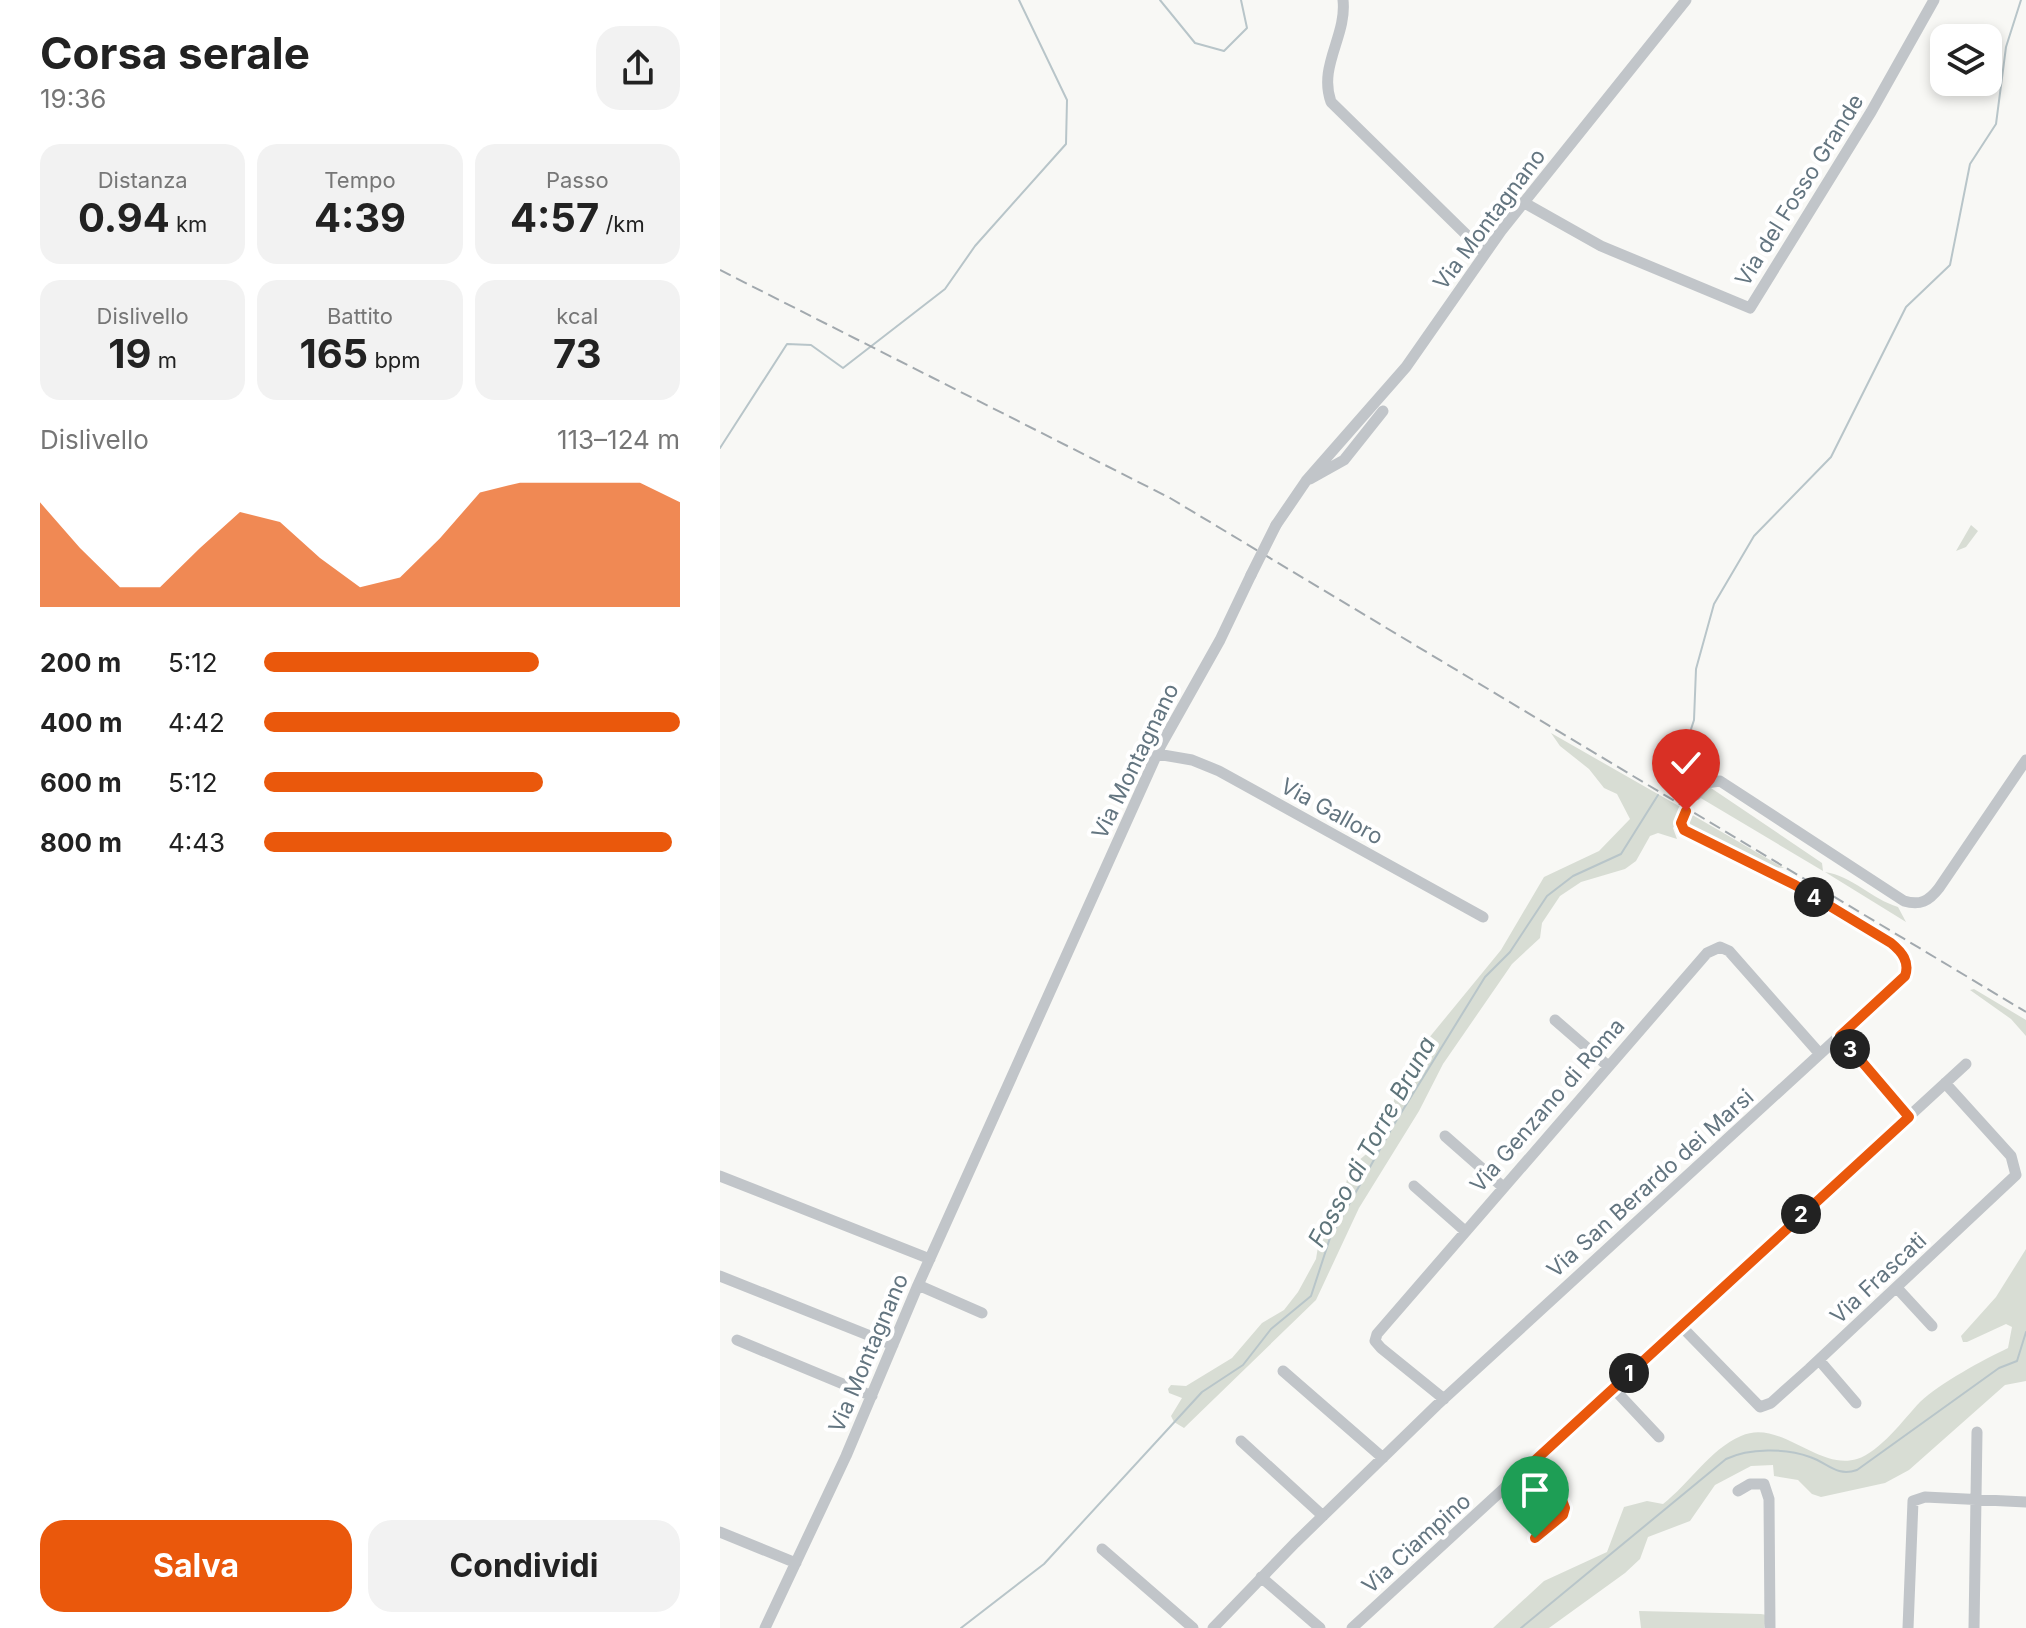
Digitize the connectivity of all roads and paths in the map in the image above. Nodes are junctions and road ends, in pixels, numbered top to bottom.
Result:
1 (1343, 0) edge
2 (1686, 0) edge
3 (1934, 0) edge
4 (1523, 202) junction
5 (1485, 253) junction
6 (1383, 411) dead end
7 (1306, 481) junction
8 (1157, 754) junction
9 (2026, 760) edge
10 (1696, 795) dead end
11 (1686, 811) dead end
12 (1483, 917) dead end
13 (1555, 1020) dead end
14 (1840, 1036) junction
15 (1820, 1054) junction
16 (1966, 1064) dead end
17 (1608, 1066) junction
18 (1945, 1083) junction
19 (1909, 1117) junction
20 (1445, 1136) dead end
21 (720, 1176) edge
22 (1414, 1186) dead end
23 (1503, 1187) junction
24 (1465, 1231) junction
25 (930, 1259) junction
26 (720, 1276) edge
27 (918, 1285) junction
28 (1897, 1288) junction
29 (982, 1313) dead end
30 (1680, 1325) junction
31 (1932, 1326) dead end
32 (737, 1340) dead end
33 (893, 1345) junction
34 (1819, 1360) junction
35 (1283, 1371) dead end
36 (1613, 1388) junction
37 (872, 1396) junction
38 (1444, 1399) junction
39 (1856, 1403) dead end
40 (1977, 1432) dead end
41 (1659, 1437) dead end
42 (1241, 1441) dead end
43 (1383, 1458) junction
44 (1530, 1465) junction
45 (1738, 1491) dead end
46 (1976, 1501) junction
47 (2026, 1502) edge
48 (1323, 1516) junction
49 (720, 1532) edge
50 (1535, 1538) dead end
51 (1102, 1549) dead end
52 (796, 1563) junction
53 (1261, 1577) junction
54 (765, 1628) edge
55 (1193, 1628) edge
56 (1213, 1628) edge
57 (1320, 1628) edge
58 (1352, 1628) edge
59 (1770, 1628) edge
60 (1908, 1628) edge
61 (1974, 1628) edge

1 - 5 street
2 - 4 street, Via Montagnano
3 - 4 street, Via del Fosso Grande
4 - 5 street, Via Montagnano
5 - 7 street, Via Montagnano
6 - 7 street
7 - 8 street, Via Montagnano, bridge
8 - 12 street, Via Galloro
8 - 25 street, Via Montagnano
9 - 10 street
11 - 14 street, Via San Berardo dei Marsi
13 - 17 street
14 - 15 street, Via San Berardo dei Marsi
14 - 19 street
15 - 17 street, Via Genzano di Roma
15 - 38 street, Via San Berardo dei Marsi
16 - 18 street, Via Ciampino
17 - 23 street, Via Genzano di Roma
18 - 19 street, Via Ciampino
18 - 28 street, Via Frascati
19 - 30 street, Via Ciampino
20 - 23 street
21 - 25 street
22 - 24 street
23 - 24 street, Via Genzano di Roma
24 - 38 street, Via Genzano di Roma
25 - 27 street, Via Montagnano
26 - 33 street
27 - 29 street
27 - 33 street, Via Montagnano
28 - 31 street
28 - 34 street, Via Frascati
30 - 34 street, Via Frascati
30 - 36 street, Via Ciampino
32 - 37 street
33 - 37 street, Via Montagnano
34 - 39 street
35 - 43 street
36 - 41 street
36 - 44 street, Via Ciampino
37 - 52 street, Via Montagnano
38 - 43 street, Via San Berardo dei Marsi
40 - 46 street
42 - 48 street
43 - 48 street, Via San Berardo dei Marsi
44 - 50 street
44 - 58 street, Via Ciampino
45 - 59 street
46 - 47 street
46 - 60 street
46 - 61 street
48 - 53 street, Via San Berardo dei Marsi
49 - 52 street
51 - 55 street
52 - 54 street, Via Montagnano
53 - 56 street, Via San Berardo dei Marsi
53 - 57 street

